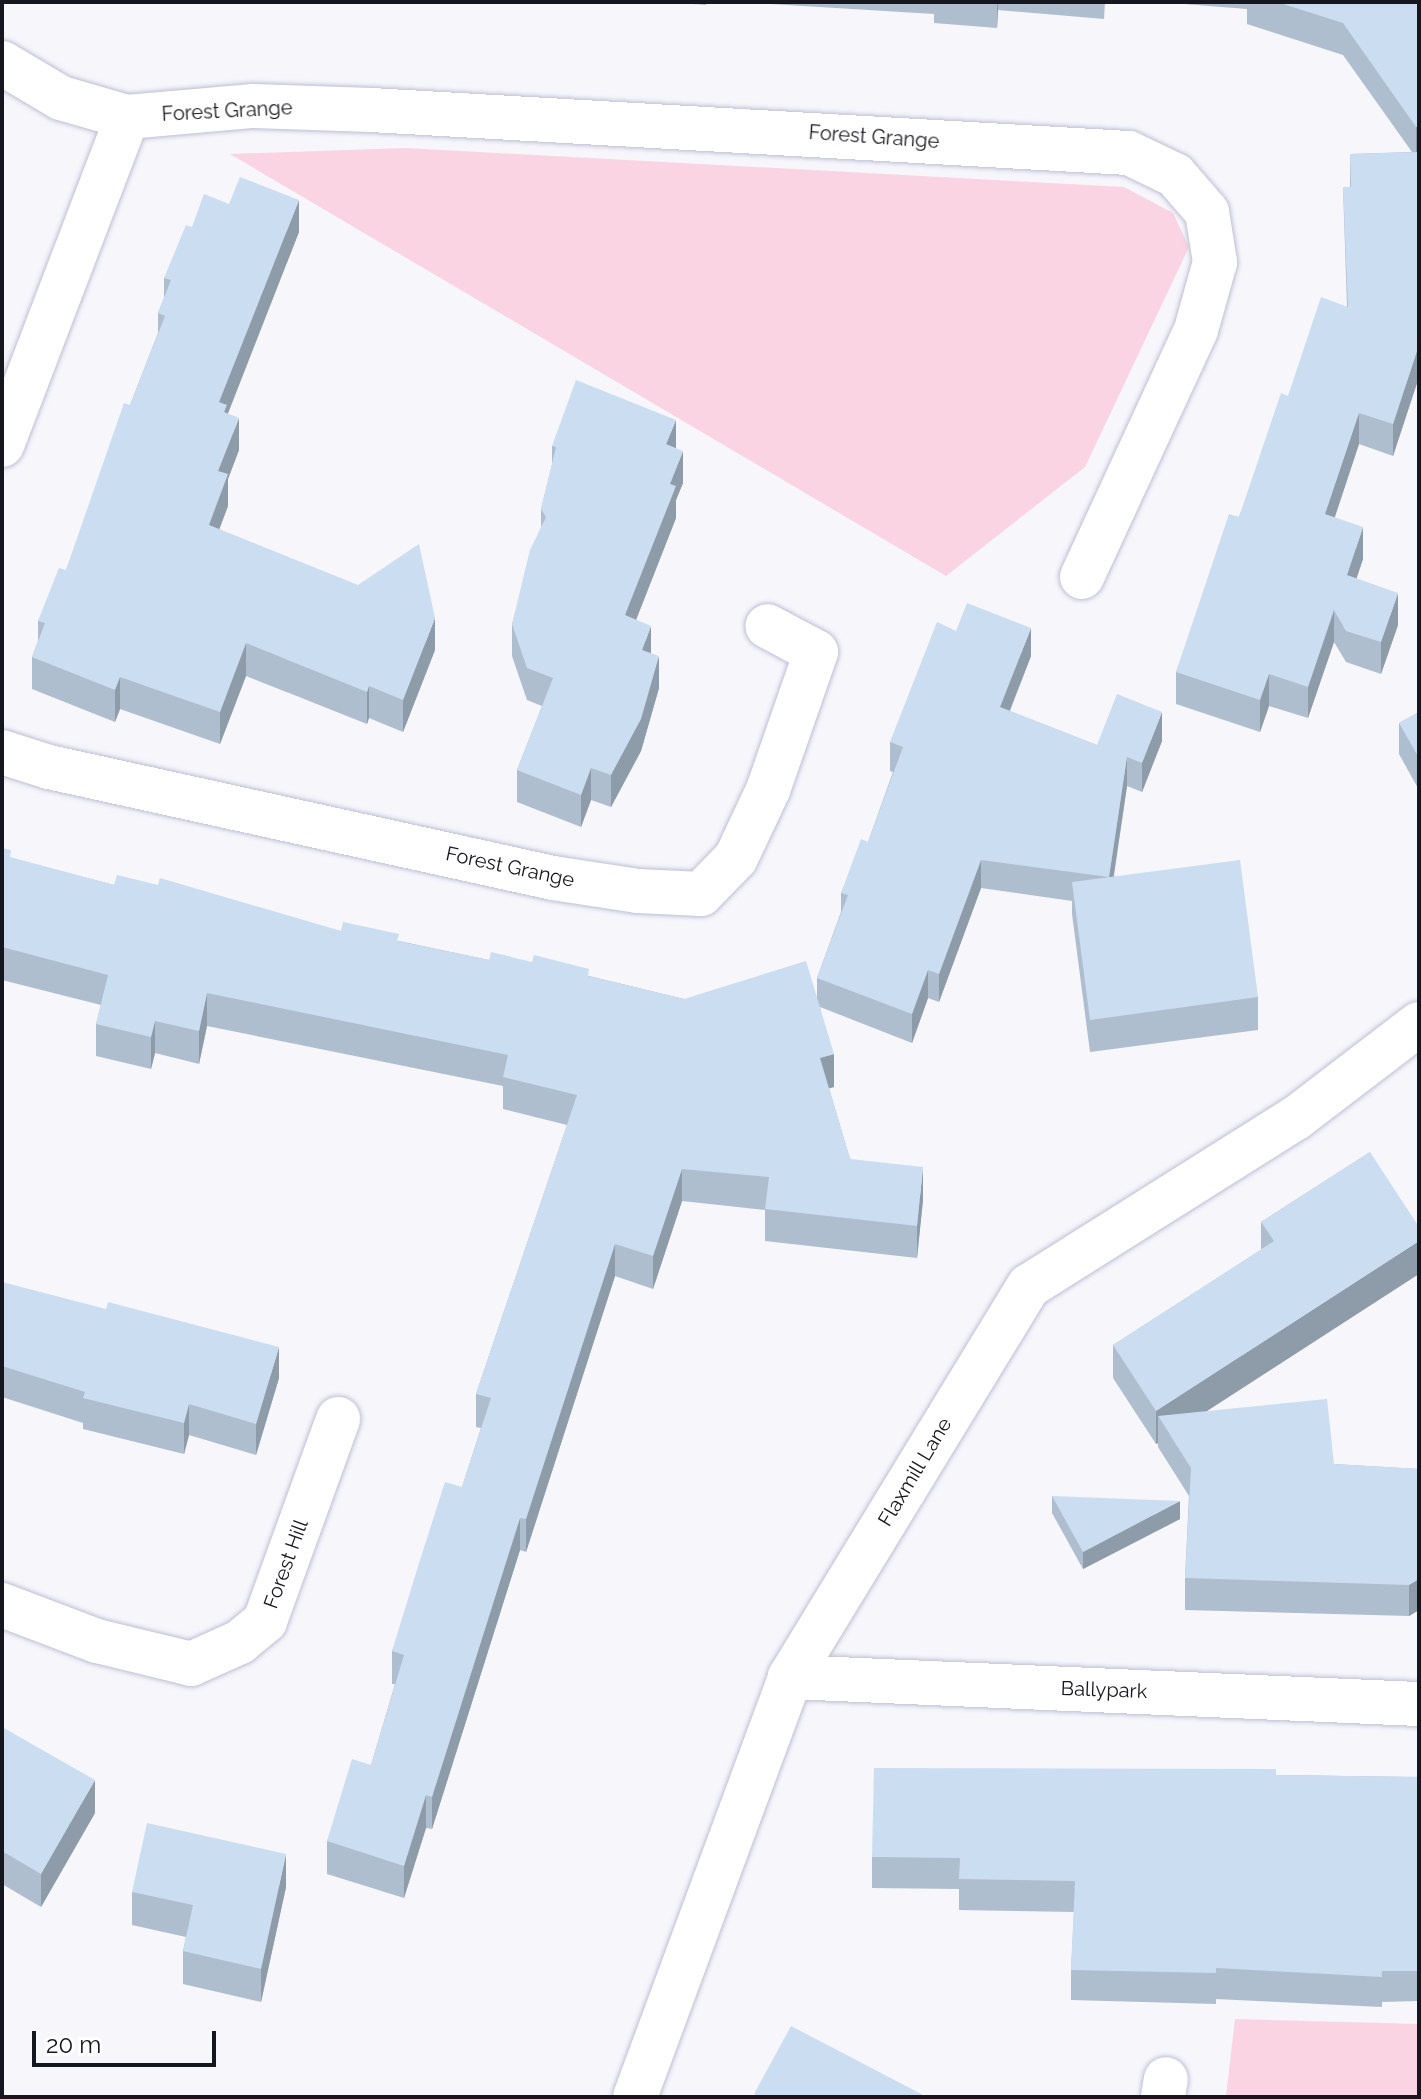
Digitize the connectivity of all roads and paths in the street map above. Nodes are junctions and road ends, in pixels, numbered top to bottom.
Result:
1 (2, 63) edge
2 (127, 117) junction
3 (2, 445) edge
4 (1082, 577) dead end
5 (767, 626) dead end
6 (2, 752) edge
7 (1419, 1024) edge
8 (338, 1419) dead end
9 (2, 1605) edge
10 (790, 1677) junction
11 (1419, 1704) edge
12 (635, 2097) edge

1 - 2 street, Forest Grange
2 - 3 street
2 - 4 street, Forest Grange
5 - 6 street, Forest Grange
7 - 10 street, Flaxmill Lane
8 - 9 street, Forest Hill
10 - 11 street, Ballypark
10 - 12 street, Flaxmill Lane

